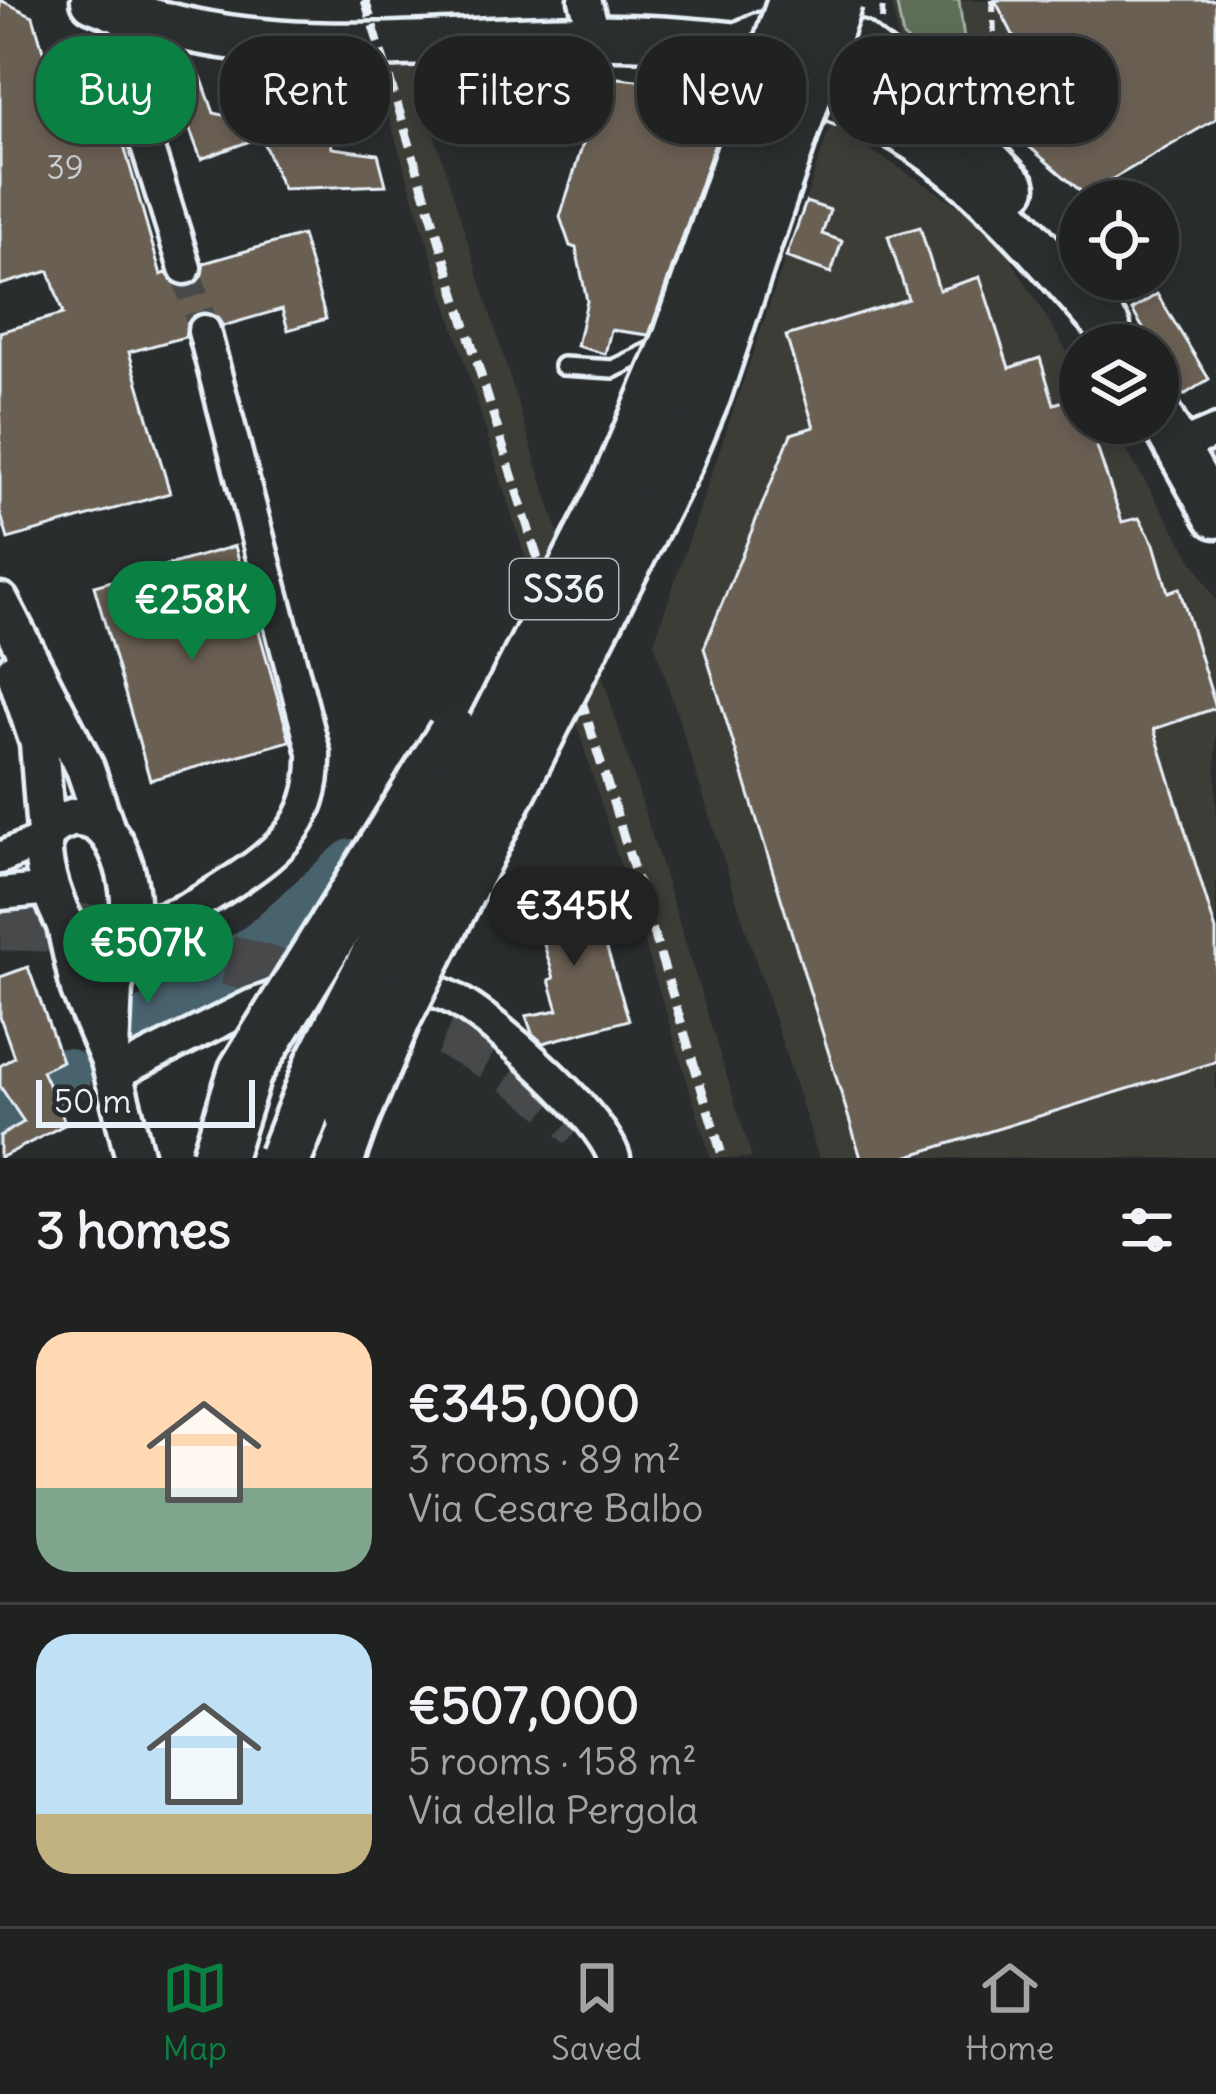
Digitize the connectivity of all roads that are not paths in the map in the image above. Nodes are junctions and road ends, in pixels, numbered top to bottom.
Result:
1 (110, 7) edge
2 (590, 18) edge
3 (847, 21) edge
4 (773, 27) edge
5 (1059, 244) edge
6 (185, 268) tunnel mouth
7 (1102, 324) edge
8 (204, 331) tunnel mouth
9 (669, 343) junction
10 (563, 366) dead end
11 (1184, 430) edge
12 (1216, 516) edge
13 (0, 602) edge
14 (0, 628) edge
15 (106, 830) junction
16 (45, 837) junction
17 (0, 858) edge
18 (469, 871) junction
19 (51, 890) junction
20 (0, 894) edge
21 (66, 925) junction
22 (127, 933) junction
23 (112, 1068) junction
24 (134, 1158) edge
25 (218, 1158) edge
26 (285, 1158) edge
27 (338, 1158) edge
28 (372, 1158) edge
29 (614, 1158) edge

1 - 2 main road
1 - 6 street
2 - 4 main road
3 - 5 main road
3 - 7 main road
3 - 18 highway, SS36, bridge
4 - 9 highway, SS36, bridge
8 - 22 street
9 - 10 lane
9 - 25 highway, bridge
9 - 26 highway, SS36, bridge
11 - 12 main road
13 - 15 street
14 - 16 street
15 - 16 street
15 - 22 street
16 - 17 street
16 - 19 street
18 - 27 highway, SS36, bridge
18 - 28 highway
19 - 20 street
19 - 21 street
21 - 22 street
21 - 23 street
22 - 23 street
23 - 24 street
23 - 29 street

